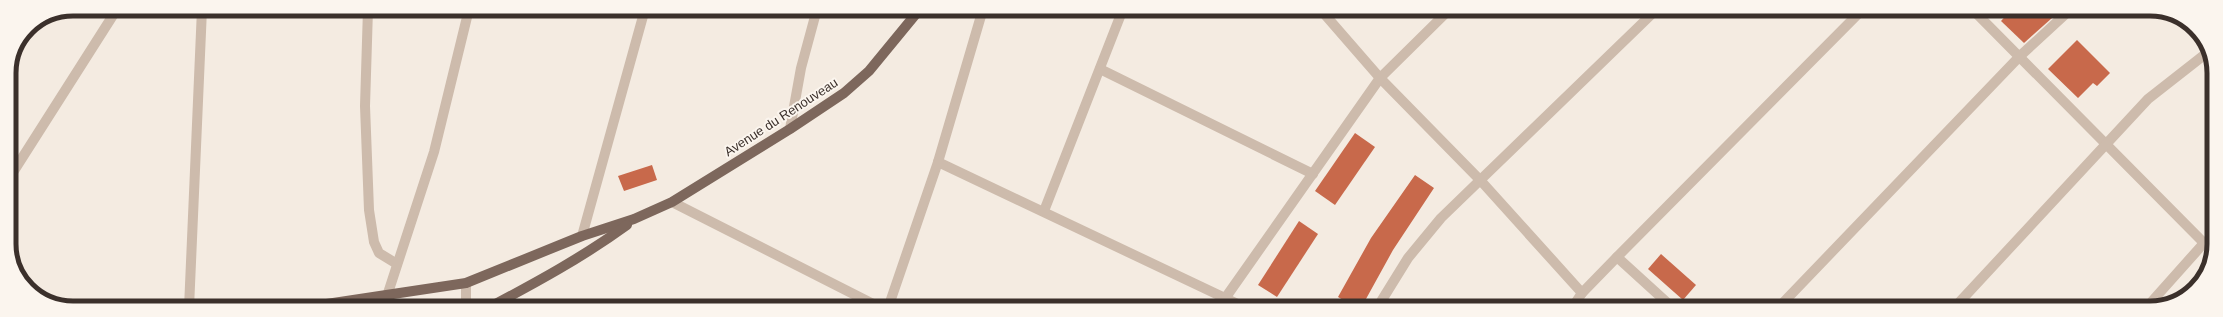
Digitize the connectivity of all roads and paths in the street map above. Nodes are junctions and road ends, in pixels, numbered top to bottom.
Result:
1 (113, 16) edge
2 (202, 16) edge
3 (368, 16) edge
4 (467, 16) edge
5 (643, 16) edge
6 (815, 16) edge
7 (914, 16) edge
8 (981, 16) edge
9 (1120, 16) edge
10 (1326, 16) edge
11 (1443, 16) edge
12 (1650, 16) edge
13 (1856, 16) edge
14 (1978, 16) edge
15 (2064, 16) edge
16 (2204, 55) edge
17 (2020, 56) junction
18 (1100, 69) junction
19 (1380, 78) junction
20 (790, 130) junction
21 (2106, 145) junction
22 (938, 162) junction
23 (16, 168) edge
24 (1313, 174) junction
25 (1481, 181) junction
26 (672, 202) junction
27 (1044, 211) junction
28 (634, 220) junction
29 (582, 236) junction
30 (1617, 257) junction
31 (397, 264) junction
32 (466, 283) junction
33 (1582, 293) junction
34 (388, 296) junction
35 (1226, 298) junction
36 (189, 301) edge
37 (351, 301) edge
38 (388, 301) edge
39 (466, 301) edge
40 (501, 301) edge
41 (868, 301) edge
42 (890, 301) edge
43 (1232, 301) edge
44 (1381, 301) edge
45 (1577, 301) edge
46 (1665, 301) edge
47 (1785, 301) edge
48 (1961, 301) edge
49 (2152, 301) edge

1 - 23 street
2 - 36 street
3 - 31 street
4 - 31 street
5 - 29 street
6 - 20 street
7 - 20 main road, Avenue du Renouveau
8 - 22 street
9 - 18 street
10 - 19 street
11 - 19 street
12 - 25 street
13 - 30 street
14 - 17 street
15 - 17 street
16 - 21 street
17 - 21 street
17 - 47 street
18 - 24 street
18 - 27 street
19 - 24 street
19 - 25 street
20 - 26 main road, Avenue du Renouveau
21 - 48 street
21 - 49 street
22 - 27 street
22 - 42 street
24 - 35 street
25 - 33 street
25 - 44 street
26 - 28 main road, Avenue du Renouveau
26 - 41 street
27 - 35 street
28 - 29 main road, Avenue du Renouveau
28 - 40 main road, Avenue du Renouveau
29 - 32 main road, Avenue du Renouveau
30 - 33 street
30 - 46 street
31 - 34 street
32 - 34 main road, Avenue du Renouveau
32 - 39 street
33 - 45 street
34 - 37 main road, Avenue du Renouveau
34 - 38 street
35 - 43 street

